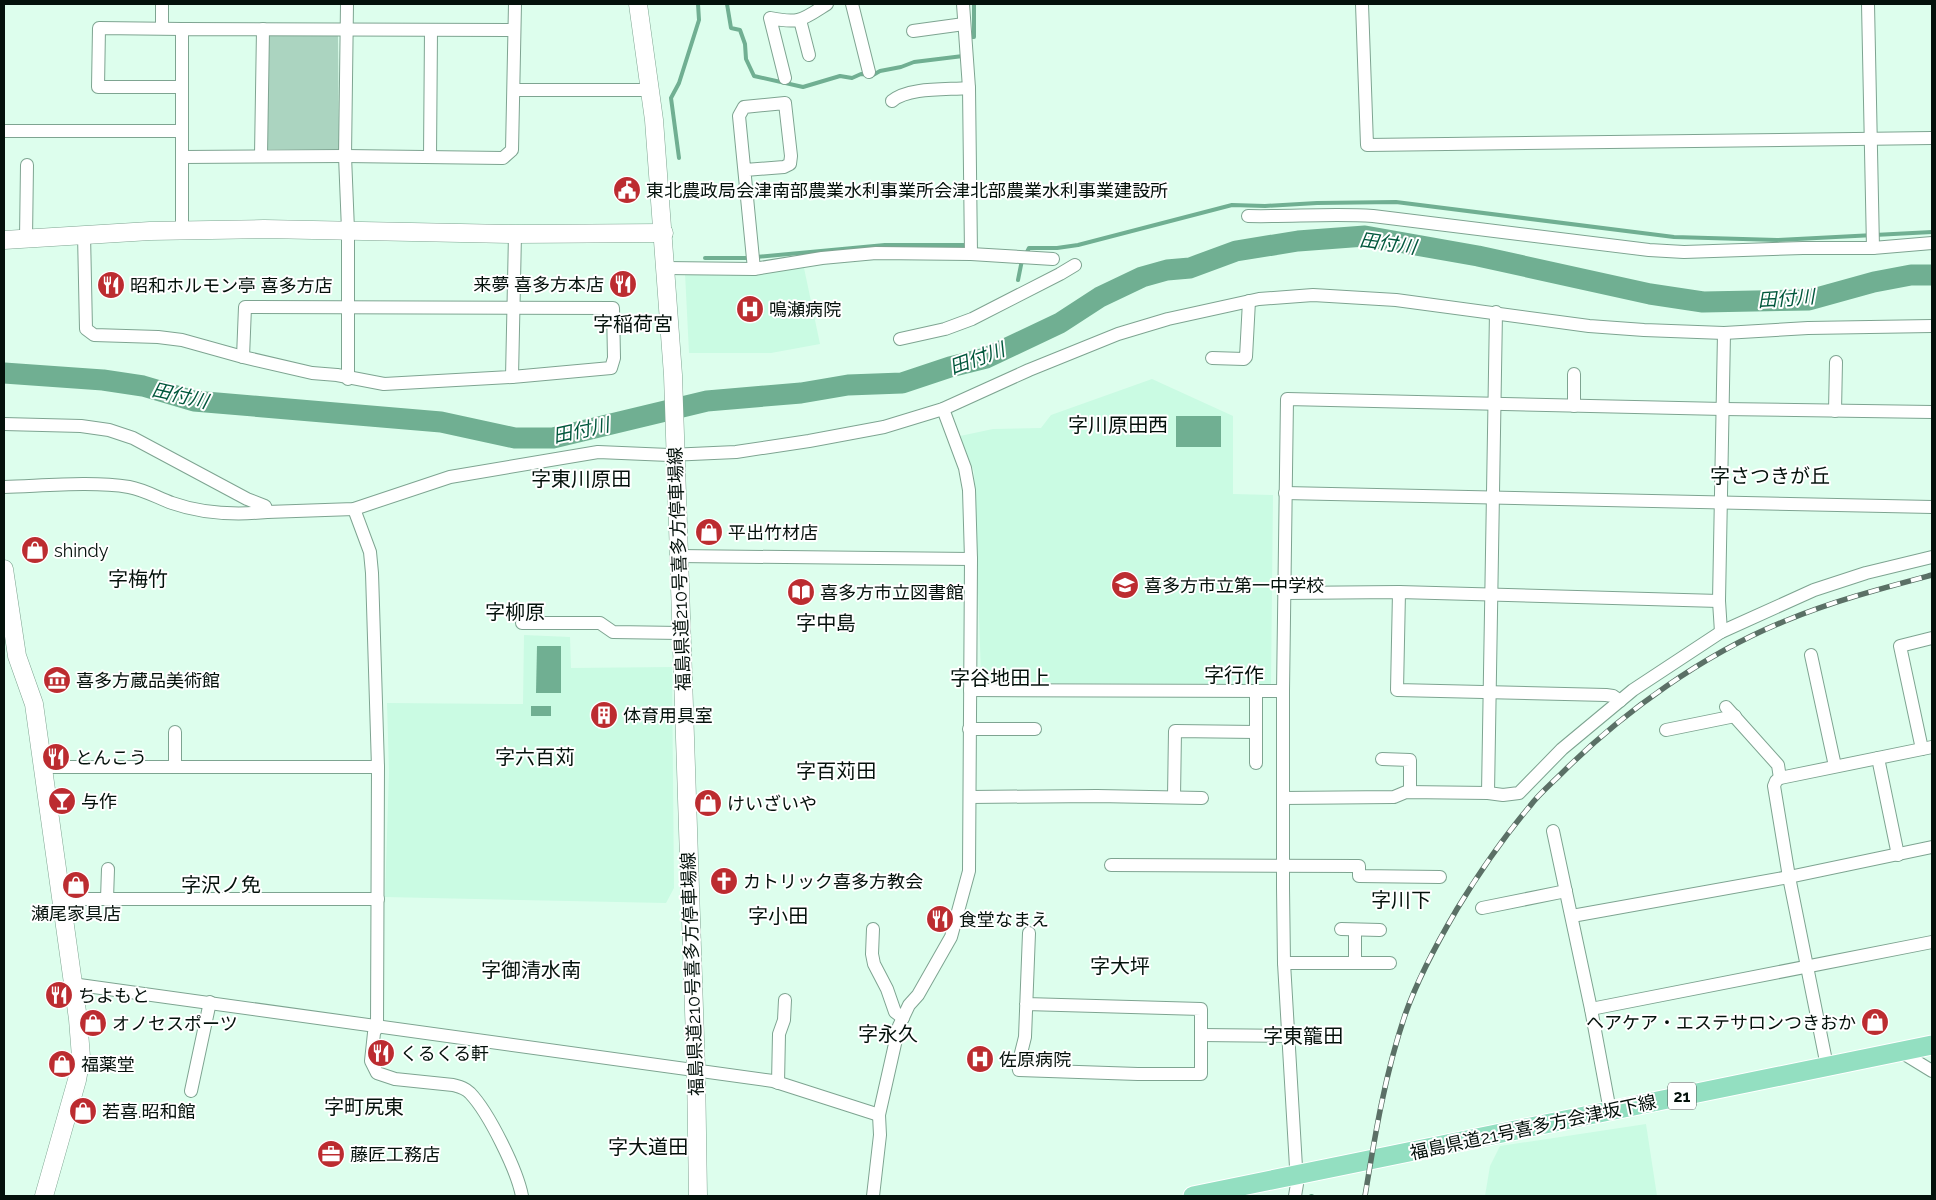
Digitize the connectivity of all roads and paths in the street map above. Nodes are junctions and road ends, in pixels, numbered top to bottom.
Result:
1 (162, 4) edge
2 (347, 4) edge
3 (514, 4) edge
4 (638, 4) edge
5 (827, 4) edge
6 (852, 4) edge
7 (963, 4) edge
8 (1362, 4) edge
9 (1868, 4) edge
10 (800, 20) junction
11 (964, 24) junction
12 (162, 28) junction
13 (182, 29) junction
14 (346, 29) junction
15 (263, 30) junction
16 (431, 30) junction
17 (514, 30) junction
18 (913, 30) dead end
19 (809, 55) dead end
20 (869, 72) dead end
21 (785, 78) dead end
22 (181, 87) junction
23 (969, 88) junction
24 (514, 90) junction
25 (650, 90) junction
26 (892, 101) dead end
27 (182, 130) junction
28 (4, 131) edge
29 (1932, 138) edge
30 (1870, 140) junction
31 (261, 156) junction
32 (345, 156) junction
33 (183, 157) junction
34 (430, 157) junction
35 (27, 165) dead end
36 (745, 170) junction
37 (1248, 216) dead end
38 (182, 230) junction
39 (348, 230) junction
40 (664, 233) junction
41 (84, 234) junction
42 (515, 234) junction
43 (26, 238) junction
44 (4, 240) edge
45 (1932, 244) edge
46 (1872, 248) junction
47 (971, 254) junction
48 (1053, 259) dead end
49 (1075, 265) dead end
50 (665, 268) junction
51 (754, 270) junction
52 (1249, 301) junction
53 (348, 308) junction
54 (513, 308) junction
55 (1496, 312) junction
56 (1932, 326) edge
57 (1724, 333) junction
58 (900, 338) dead end
59 (242, 357) junction
60 (1212, 358) dead end
61 (1836, 362) dead end
62 (1574, 374) dead end
63 (512, 376) junction
64 (348, 378) junction
65 (1495, 404) junction
66 (1574, 406) junction
67 (942, 409) junction
68 (1723, 409) junction
69 (1835, 411) junction
70 (1932, 412) edge
71 (4, 424) edge
72 (676, 455) junction
73 (4, 487) edge
74 (1285, 493) junction
75 (1492, 498) junction
76 (1722, 503) junction
77 (1932, 507) edge
78 (354, 508) junction
79 (266, 512) junction
80 (678, 556) junction
81 (1932, 557) edge
82 (971, 559) junction
83 (4, 569) edge
84 (1284, 592) junction
85 (1399, 592) junction
86 (1490, 594) junction
87 (1719, 601) junction
88 (6, 602) edge
89 (522, 623) dead end
90 (1721, 632) junction
91 (680, 633) junction
92 (1932, 638) edge
93 (1811, 655) dead end
94 (970, 690) junction
95 (1256, 691) junction
96 (1283, 691) junction
97 (1489, 692) junction
98 (1620, 701) junction
99 (1726, 706) dead end
100 (1735, 716) junction
101 (969, 729) junction
102 (1035, 729) dead end
103 (1666, 730) dead end
104 (176, 732) dead end
105 (1256, 732) junction
106 (1927, 748) edge
107 (1878, 758) junction
108 (1382, 759) dead end
109 (1256, 763) dead end
110 (378, 766) junction
111 (1835, 766) junction
112 (41, 767) junction
113 (176, 767) junction
114 (1780, 778) junction
115 (1410, 792) junction
116 (1488, 793) junction
117 (970, 797) junction
118 (1174, 797) junction
119 (1202, 798) dead end
120 (1283, 798) junction
121 (1553, 831) dead end
122 (1932, 847) edge
123 (1898, 855) junction
124 (1283, 864) junction
125 (1111, 865) dead end
126 (108, 869) dead end
127 (1440, 877) dead end
128 (1790, 877) junction
129 (1566, 891) junction
130 (61, 899) junction
131 (107, 899) junction
132 (378, 899) junction
133 (1482, 908) dead end
134 (1572, 916) junction
135 (873, 929) dead end
136 (1340, 929) dead end
137 (1355, 930) junction
138 (1380, 930) dead end
139 (1029, 933) dead end
140 (1932, 942) edge
141 (1284, 963) junction
142 (1355, 963) junction
143 (1390, 964) dead end
144 (1807, 966) junction
145 (72, 984) junction
146 (785, 1000) dead end
147 (210, 1002) junction
148 (1026, 1004) junction
149 (1591, 1009) junction
150 (903, 1018) junction
151 (378, 1027) junction
152 (1201, 1035) junction
153 (1288, 1036) junction
154 (1932, 1045) edge
155 (1900, 1052) junction
156 (1827, 1066) junction
157 (696, 1070) junction
158 (1932, 1071) edge
159 (778, 1083) junction
160 (191, 1090) dead end
161 (1610, 1111) junction
162 (879, 1115) junction
163 (1295, 1176) junction
164 (44, 1196) edge
165 (522, 1196) edge
166 (698, 1196) edge
167 (873, 1196) edge
168 (1193, 1196) edge
169 (1295, 1196) edge

1 - 12 street
2 - 14 street
3 - 17 street
4 - 25 street, 福島県道210号喜多方停車場線
5 - 10 street
6 - 20 street
7 - 11 street
8 - 30 street
9 - 30 street
10 - 19 street
10 - 21 street
11 - 18 street
11 - 23 street
12 - 13 street
12 - 22 street
13 - 15 street
13 - 22 street
14 - 15 street
14 - 16 street
14 - 32 street
15 - 31 street
16 - 17 street
16 - 34 street
17 - 24 street
22 - 27 street
23 - 26 street
23 - 47 street
24 - 25 street
24 - 34 street
25 - 40 street, 福島県道210号喜多方停車場線
27 - 28 street
27 - 33 street
29 - 30 street
30 - 46 street
31 - 32 street
31 - 33 street
32 - 34 street
32 - 39 street
33 - 38 street
35 - 43 street
36 - 36 street
36 - 51 street
37 - 46 street
38 - 39 street
38 - 41 street
39 - 42 street
39 - 53 street
40 - 42 street
40 - 50 street, 福島県道210号喜多方停車場線
41 - 43 street
41 - 59 street
42 - 54 street
43 - 44 street
45 - 46 street
47 - 48 street
47 - 51 street
49 - 58 street
50 - 51 street
50 - 72 street, 福島県道210号喜多方停車場線
52 - 55 street
52 - 60 street
52 - 67 street
53 - 54 street
53 - 59 street
53 - 64 street
54 - 63 street
54 - 63 street
55 - 57 street
55 - 65 street
56 - 57 street
57 - 68 street
59 - 64 street
61 - 69 street
62 - 66 street
63 - 64 street
65 - 66 street
65 - 74 street
65 - 75 street
66 - 68 street
67 - 72 street
67 - 82 street
68 - 69 street
68 - 76 street
69 - 70 street
71 - 79 street
72 - 78 street
72 - 80 street, 福島県道210号喜多方停車場線
73 - 79 street
74 - 75 street
74 - 84 street
75 - 76 street
75 - 86 street
76 - 77 street
76 - 87 street
78 - 79 street
78 - 110 street
80 - 82 street
80 - 91 street, 福島県道210号喜多方停車場線
81 - 90 street
82 - 94 street
83 - 88 street
84 - 85 street
84 - 96 street
85 - 86 street
85 - 97 street
86 - 87 street
86 - 97 street
87 - 90 street
88 - 112 street
89 - 91 street
90 - 98 street
91 - 157 street, 福島県道210号喜多方停車場線
92 - 106 street
93 - 111 street
94 - 95 street
94 - 101 street
95 - 96 street
95 - 105 street
96 - 120 street
97 - 98 street
97 - 116 street
98 - 116 street
99 - 100 street
100 - 103 street
100 - 114 street
101 - 102 street
101 - 117 street
104 - 113 street
105 - 109 street
105 - 118 street
106 - 107 street
107 - 111 street
107 - 123 street
108 - 115 street
110 - 113 street
110 - 132 street
111 - 114 street
112 - 113 street
112 - 130 street
114 - 128 street
115 - 116 street
115 - 120 street
117 - 118 street
117 - 150 street
118 - 119 street
120 - 124 street
121 - 129 street
122 - 123 street
123 - 128 street
124 - 125 street
124 - 127 street
124 - 141 street
126 - 131 street
128 - 134 street
128 - 144 street
129 - 133 street
129 - 134 street
130 - 131 street
130 - 145 street
131 - 132 street
132 - 151 street
134 - 149 street
135 - 150 street
136 - 137 street
137 - 138 street
137 - 142 street
139 - 148 street
140 - 144 street
141 - 142 street
141 - 153 street
142 - 143 street
144 - 149 street
144 - 156 street
145 - 147 street
145 - 164 street
146 - 159 street
147 - 151 street
147 - 160 street
148 - 152 street
148 - 152 street
149 - 161 street
150 - 162 street
151 - 157 street
151 - 165 street
152 - 153 street
153 - 163 street
154 - 155 main road, 福島県道21号喜多方会津坂下線 / 21
155 - 156 main road, 福島県道21号喜多方会津坂下線 / 21
155 - 158 street
156 - 161 main road, 福島県道21号喜多方会津坂下線 / 21
157 - 159 street
157 - 166 street, 福島県道210号喜多方停車場線
159 - 162 street
161 - 163 main road, 福島県道21号喜多方会津坂下線 / 21
162 - 167 street
163 - 168 main road, 福島県道21号喜多方会津坂下線 / 21
163 - 169 street

